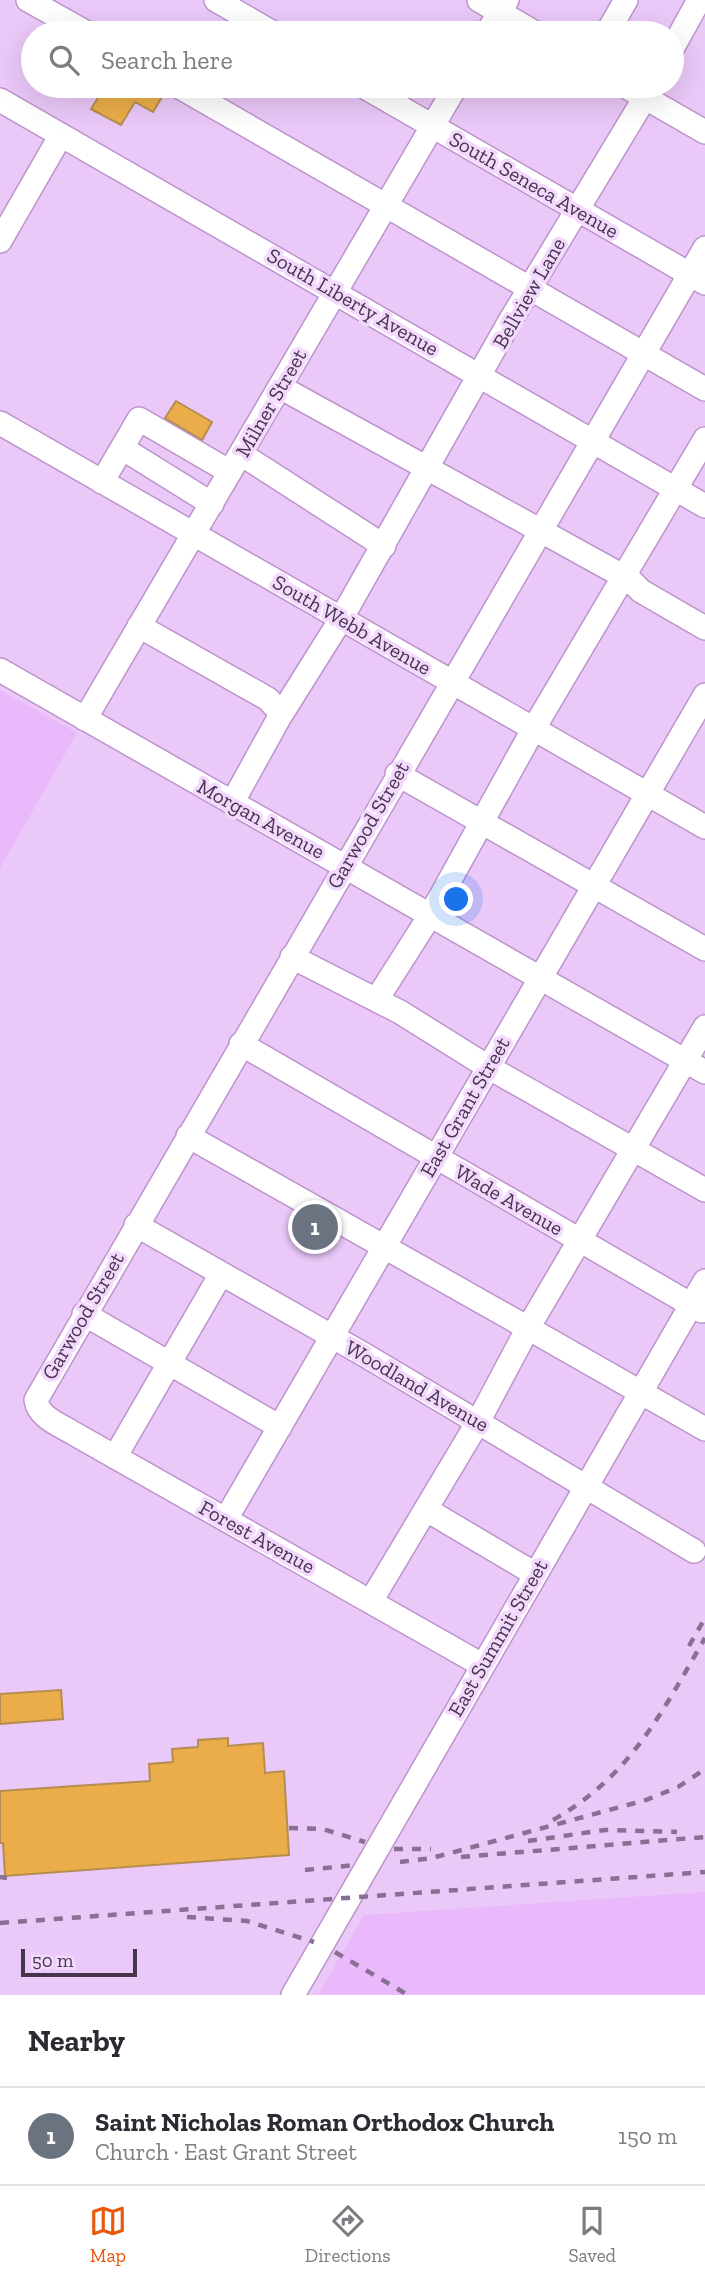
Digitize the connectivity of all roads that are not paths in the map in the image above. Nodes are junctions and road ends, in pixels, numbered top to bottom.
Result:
1 (29, 0) edge
2 (216, 0) edge
3 (479, 0) edge
4 (626, 0) edge
5 (699, 0) edge
6 (503, 6) edge
7 (66, 21) edge
8 (252, 21) edge
9 (521, 21) edge
10 (614, 21) edge
11 (684, 27) edge
12 (199, 98) edge
13 (384, 98) edge
14 (449, 98) edge
15 (644, 98) edge
16 (657, 98) edge
17 (0, 100) edge
18 (433, 126) junction
19 (705, 132) edge
20 (61, 135) junction
21 (386, 205) junction
22 (577, 210) junction
23 (0, 241) edge
24 (705, 248) edge
25 (697, 279) edge
26 (531, 286) junction
27 (336, 292) junction
28 (643, 353) junction
29 (482, 376) junction
30 (280, 387) junction
31 (705, 389) edge
32 (0, 423) edge
33 (705, 439) edge
34 (592, 440) junction
35 (122, 448) junction
36 (236, 463) junction
37 (428, 470) junction
38 (102, 482) junction
39 (675, 489) junction
40 (212, 504) junction
41 (705, 506) edge
42 (539, 531) junction
43 (193, 535) junction
44 (384, 546) junction
45 (624, 578) junction
46 (341, 619) junction
47 (139, 626) junction
48 (705, 628) edge
49 (0, 670) edge
50 (451, 682) junction
51 (705, 695) edge
52 (279, 718) junction
53 (85, 719) junction
54 (534, 728) junction
55 (397, 774) junction
56 (647, 793) junction
57 (232, 803) junction
58 (481, 824) junction
59 (705, 827) edge
60 (345, 866) junction
61 (593, 887) junction
62 (431, 914) junction
63 (705, 949) edge
64 (292, 957) junction
65 (540, 978) junction
66 (377, 999) junction
67 (705, 1027) edge
68 (241, 1044) junction
69 (696, 1066) edge
70 (488, 1067) junction
71 (188, 1136) junction
72 (634, 1150) junction
73 (436, 1158) junction
74 (705, 1190) edge
75 (136, 1225) junction
76 (581, 1240) junction
77 (383, 1248) junction
78 (221, 1274) junction
79 (705, 1281) edge
80 (698, 1309) edge
81 (84, 1314) junction
82 (528, 1328) junction
83 (332, 1337) junction
84 (169, 1363) junction
85 (640, 1392) junction
86 (37, 1405) joint
87 (478, 1422) junction
88 (279, 1427) junction
89 (705, 1429) edge
90 (115, 1457) junction
91 (586, 1485) junction
92 (427, 1510) junction
93 (226, 1520) junction
94 (694, 1551) dead end
95 (535, 1574) junction
96 (371, 1601) junction
97 (482, 1665) junction
98 (293, 1995) edge

1 - 7 street
2 - 8 street
3 - 6 street
4 - 10 street
5 - 11 street
6 - 9 street
12 - 21 street
13 - 18 street, South Seneca Avenue
14 - 18 street, Milner Street
15 - 22 street, Bellview Lane
16 - 19 street
17 - 20 street, South Liberty Avenue
18 - 21 street, Milner Street
18 - 22 street, South Seneca Avenue
20 - 23 street
20 - 27 street, South Liberty Avenue
21 - 26 street
21 - 27 street, Milner Street
22 - 25 street, South Seneca Avenue
22 - 26 street, Bellview Lane
24 - 25 street, Garwood Street
25 - 28 street, Garwood Street
26 - 28 street
26 - 29 street, Bellview Lane
27 - 29 street, South Liberty Avenue
27 - 30 street, Milner Street
28 - 31 street
28 - 34 street, Garwood Street
29 - 34 street, South Liberty Avenue
29 - 37 street, Bellview Lane
30 - 36 street, Milner Street
30 - 37 street
32 - 38 street, South Webb Avenue
33 - 39 street
34 - 39 street, South Liberty Avenue
34 - 42 street, Garwood Street
35 - 36 street
35 - 38 street
35 - 40 street
36 - 40 street, Milner Street
36 - 44 street
37 - 42 street
37 - 44 street, Bellview Lane
38 - 43 street, South Webb Avenue
39 - 41 street, South Liberty Avenue
39 - 45 street
40 - 43 street, Milner Street
42 - 45 street
42 - 50 street, Garwood Street
43 - 46 street, South Webb Avenue
43 - 47 street, Milner Street
44 - 46 street, Bellview Lane
45 - 48 street
45 - 54 street
46 - 50 street, South Webb Avenue
46 - 52 street, Bellview Lane
47 - 52 street
47 - 53 street, Milner Street
49 - 53 street, Morgan Avenue
50 - 54 street, South Webb Avenue
50 - 55 street, Garwood Street
51 - 56 street, East Grant Street
52 - 57 street, Bellview Lane
53 - 57 street, Morgan Avenue
54 - 56 street, South Webb Avenue
54 - 58 street
55 - 58 street
55 - 60 street, Garwood Street
56 - 59 street, South Webb Avenue
56 - 61 street, East Grant Street
57 - 60 street, Morgan Avenue
58 - 61 street
58 - 62 street
60 - 62 street, Morgan Avenue
60 - 64 street, Garwood Street
61 - 63 street
61 - 65 street, East Grant Street
62 - 65 street, Morgan Avenue
62 - 66 street
64 - 66 street
64 - 68 street, Garwood Street
65 - 69 street, Morgan Avenue
65 - 70 street, East Grant Street
66 - 70 street
67 - 69 street
68 - 71 street, Garwood Street
68 - 73 street, Wade Avenue
69 - 72 street
70 - 72 street
70 - 73 street, East Grant Street
71 - 75 street, Garwood Street
71 - 77 street
72 - 74 street
72 - 76 street
73 - 76 street, Wade Avenue
73 - 77 street, East Grant Street
75 - 78 street, Woodland Avenue
75 - 81 street, Garwood Street
76 - 80 street, Wade Avenue
76 - 82 street
77 - 82 street
77 - 83 street, East Grant Street
78 - 83 street, Woodland Avenue
78 - 84 street
79 - 80 street, East Summit Street
80 - 85 street, East Summit Street
81 - 84 street
81 - 86 street, Garwood Street
82 - 85 street
82 - 87 street
83 - 87 street, Woodland Avenue
83 - 88 street, East Grant Street
84 - 88 street
84 - 90 street
85 - 89 street
85 - 91 street, East Summit Street
86 - 90 street, Forest Avenue
87 - 91 street, Woodland Avenue
87 - 92 street
88 - 93 street, East Grant Street
90 - 93 street, Forest Avenue
91 - 94 street, Woodland Avenue
91 - 95 street, East Summit Street
92 - 95 street
92 - 96 street
93 - 96 street, Forest Avenue
95 - 97 street, East Summit Street
96 - 97 street, Forest Avenue
97 - 98 street, East Summit Street

